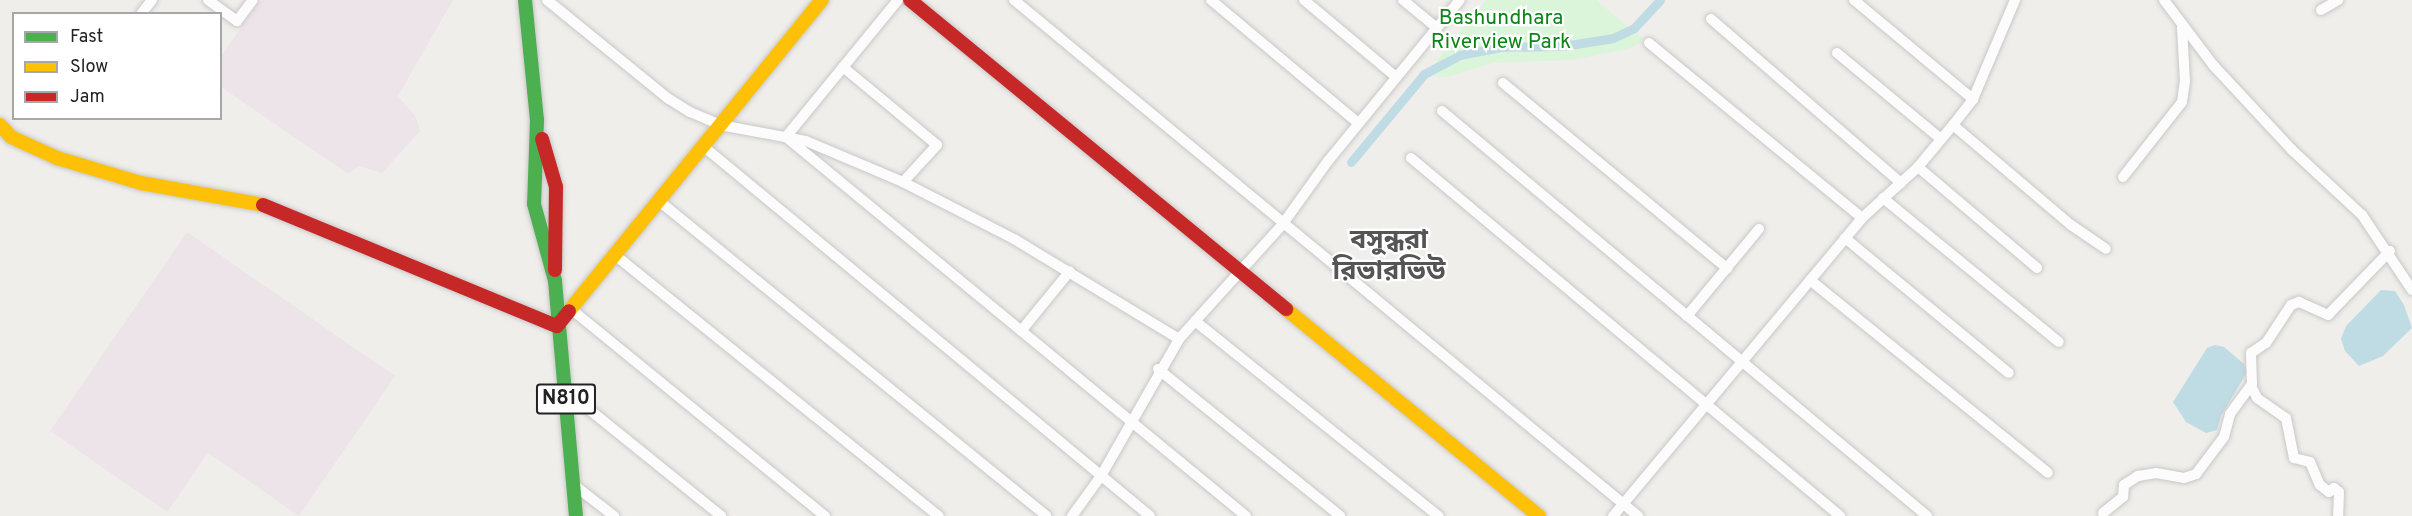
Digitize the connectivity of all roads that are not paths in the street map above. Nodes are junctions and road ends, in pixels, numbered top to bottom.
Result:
1 (152, 0) edge
2 (208, 0) edge
3 (253, 0) edge
4 (525, 0) edge
5 (547, 0) edge
6 (822, 0) edge
7 (898, 0) edge
8 (910, 0) edge
9 (1014, 0) edge
10 (1211, 0) edge
11 (1304, 0) edge
12 (1403, 0) edge
13 (1460, 0) edge
14 (1854, 0) edge
15 (2015, 0) edge
16 (2164, 0) edge
17 (2338, 0) edge
18 (2321, 10) dead end
19 (143, 12) edge
20 (1712, 19) dead end
21 (2182, 27) junction
22 (1437, 28) junction
23 (1649, 43) dead end
24 (1837, 53) dead end
25 (843, 67) junction
26 (1396, 77) junction
27 (1503, 83) dead end
28 (1972, 99) junction
29 (1442, 111) dead end
30 (537, 120) junction
31 (1358, 123) junction
32 (0, 125) edge
33 (720, 125) junction
34 (1953, 125) junction
35 (786, 137) junction
36 (1941, 139) junction
37 (703, 146) junction
38 (1411, 158) dead end
39 (1918, 166) junction
40 (2123, 177) dead end
41 (903, 182) junction
42 (1901, 183) junction
43 (1883, 198) junction
44 (658, 201) junction
45 (1862, 218) junction
46 (1282, 225) junction
47 (1759, 229) dead end
48 (1845, 238) junction
49 (2106, 249) dead end
50 (2390, 251) junction
51 (615, 255) junction
52 (2037, 267) dead end
53 (1241, 268) junction
54 (1727, 268) junction
55 (1070, 271) junction
56 (1810, 280) junction
57 (555, 282) junction
58 (2412, 290) edge
59 (571, 309) junction
60 (1687, 316) junction
61 (1195, 321) junction
62 (557, 326) junction
63 (1021, 331) junction
64 (1179, 339) junction
65 (2059, 342) dead end
66 (1742, 362) junction
67 (1158, 369) junction
68 (2009, 373) dead end
69 (2251, 386) junction
70 (565, 390) junction
71 (1707, 405) junction
72 (1130, 421) junction
73 (2048, 473) dead end
74 (1101, 476) junction
75 (573, 484) junction
76 (1623, 504) junction
77 (2103, 513) dead end
78 (576, 516) edge
79 (614, 516) edge
80 (721, 516) edge
81 (825, 516) edge
82 (939, 516) edge
83 (1046, 516) edge
84 (1072, 516) edge
85 (1150, 516) edge
86 (1246, 516) edge
87 (1340, 516) edge
88 (1438, 516) edge
89 (1539, 516) edge
90 (1613, 516) edge
91 (1638, 516) edge
92 (1840, 516) edge
93 (1927, 516) edge
94 (2338, 516) edge

1 - 19 street
2 - 3 street
4 - 30 main road, N810
5 - 33 street
6 - 33 main road
7 - 25 street
8 - 53 main road
9 - 46 street
10 - 31 street
11 - 26 street
12 - 22 street
13 - 22 street
14 - 28 street
15 - 28 street
16 - 21 street
17 - 18 street
20 - 42 street
21 - 40 street
21 - 50 street
22 - 26 street
23 - 45 street
24 - 36 street
25 - 35 street
25 - 41 street
26 - 31 street
27 - 54 street
28 - 34 street
29 - 60 street
30 - 57 main road, N810
30 - 57 main road, N810
31 - 46 street
32 - 62 main road
33 - 35 street
33 - 37 main road
34 - 36 street
34 - 49 street
35 - 41 street
35 - 63 street
36 - 39 street
37 - 44 main road
37 - 74 street
38 - 71 street
39 - 42 street
39 - 52 street
41 - 55 street
42 - 43 street
43 - 45 street
43 - 65 street
44 - 51 main road
44 - 83 street
45 - 48 street
46 - 53 street
46 - 76 street
47 - 54 street
48 - 56 street
48 - 68 street
50 - 58 street
50 - 69 street
51 - 59 main road
51 - 82 street
53 - 61 street
53 - 89 main road
54 - 60 street
55 - 63 street
55 - 64 street
56 - 66 street
56 - 73 street
57 - 62 main road, N810
59 - 62 main road
59 - 81 street
60 - 66 street
61 - 64 street
61 - 88 street
62 - 70 main road, N810
63 - 72 street
64 - 67 street
66 - 71 street
66 - 93 street
67 - 72 street
67 - 87 street
69 - 77 street
69 - 94 street
70 - 75 main road, N810
70 - 80 street
71 - 76 street
71 - 92 street
72 - 74 street
72 - 86 street
74 - 84 street
74 - 85 street
75 - 78 main road, N810
75 - 79 street
76 - 90 street
76 - 91 street

